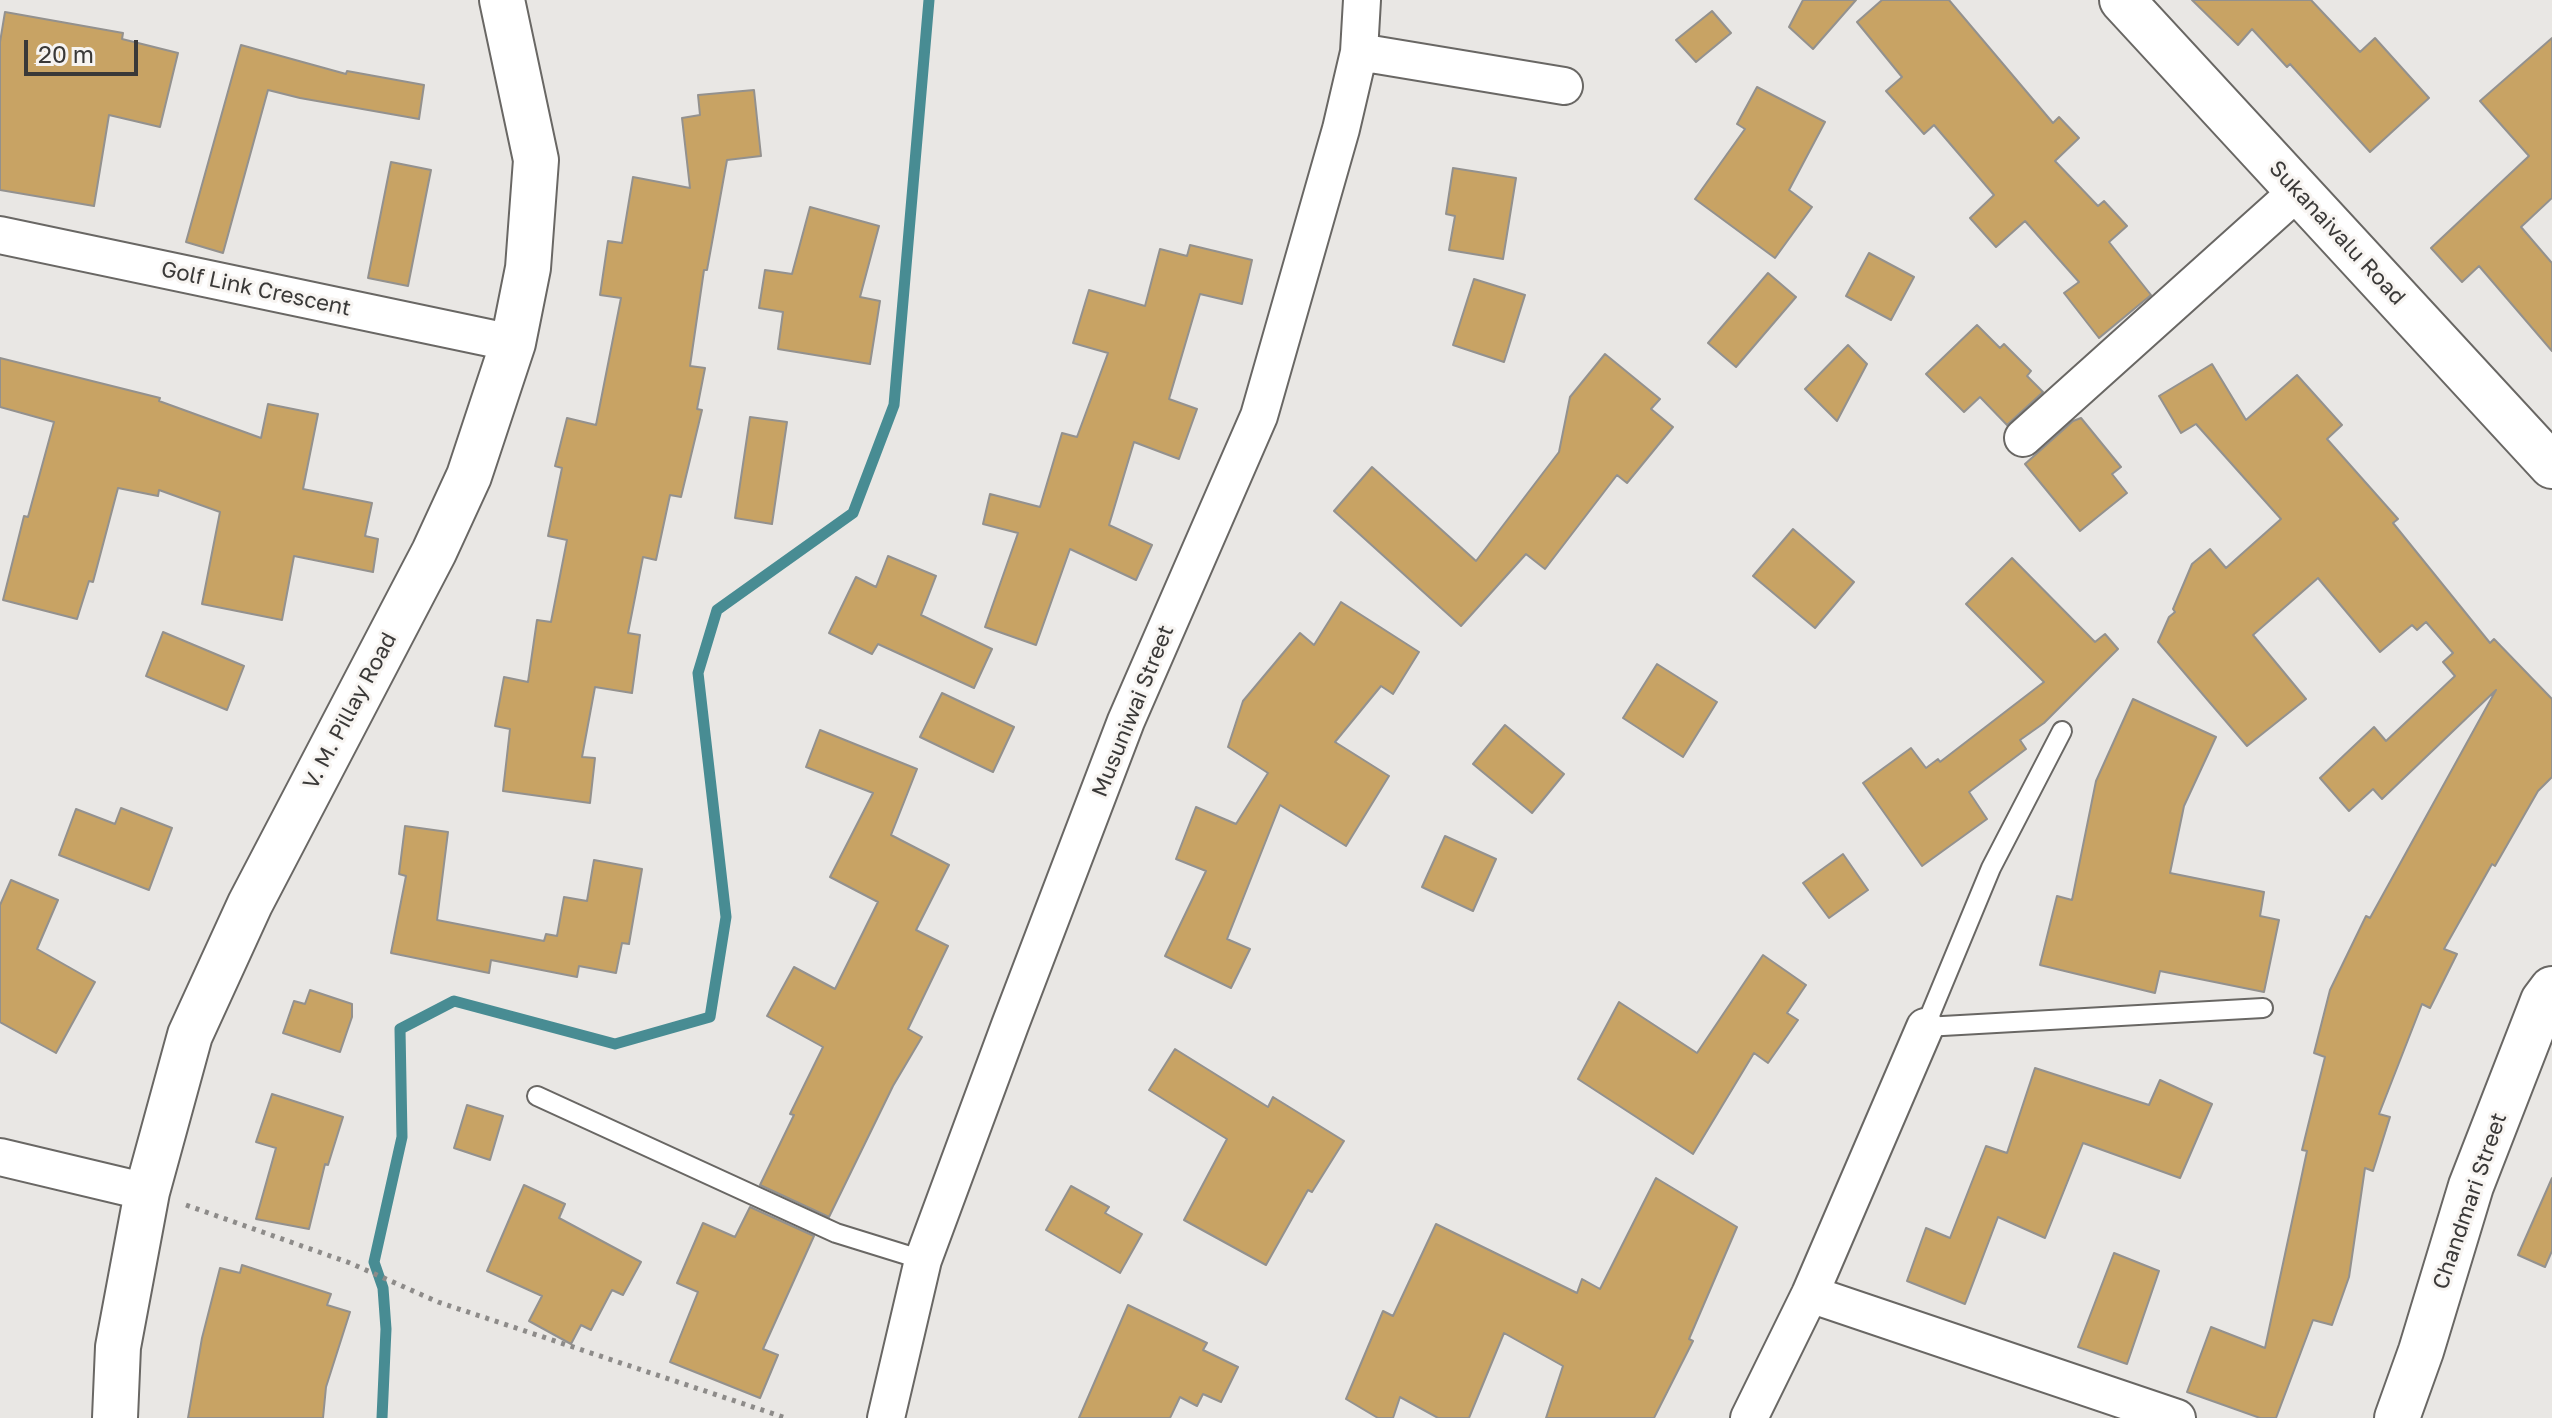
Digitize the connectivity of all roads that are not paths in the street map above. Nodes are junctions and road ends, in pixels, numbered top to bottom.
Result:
1 (502, 0) edge
2 (1362, 0) edge
3 (2122, 0) edge
4 (1359, 52) junction
5 (1564, 86) dead end
6 (2298, 191) junction
7 (0, 235) edge
8 (513, 343) junction
9 (2023, 438) dead end
10 (2552, 466) edge
11 (2062, 731) dead end
12 (2552, 989) edge
13 (2263, 1008) dead end
14 (1925, 1027) junction
15 (537, 1096) dead end
16 (0, 1157) edge
17 (147, 1192) junction
18 (923, 1260) junction
19 (1810, 1294) junction
20 (115, 1418) edge
21 (886, 1418) edge
22 (1749, 1418) edge
23 (2177, 1418) edge
24 (2397, 1418) edge

1 - 8 main road, V. M. Pillay Road
2 - 4 street, Musuniwai Street
3 - 6 main road, Sukanaivalu Road
4 - 5 street
4 - 18 street, Musuniwai Street
6 - 9 street
6 - 10 main road, Sukanaivalu Road
7 - 8 street, Golf Link Crescent
8 - 17 main road, V. M. Pillay Road
11 - 14 lane
12 - 24 main road, Chandmari Street
13 - 14 lane
14 - 19 street
15 - 18 lane
16 - 17 street
17 - 20 main road, V. M. Pillay Road
18 - 21 street, Musuniwai Street
19 - 22 street
19 - 23 street

